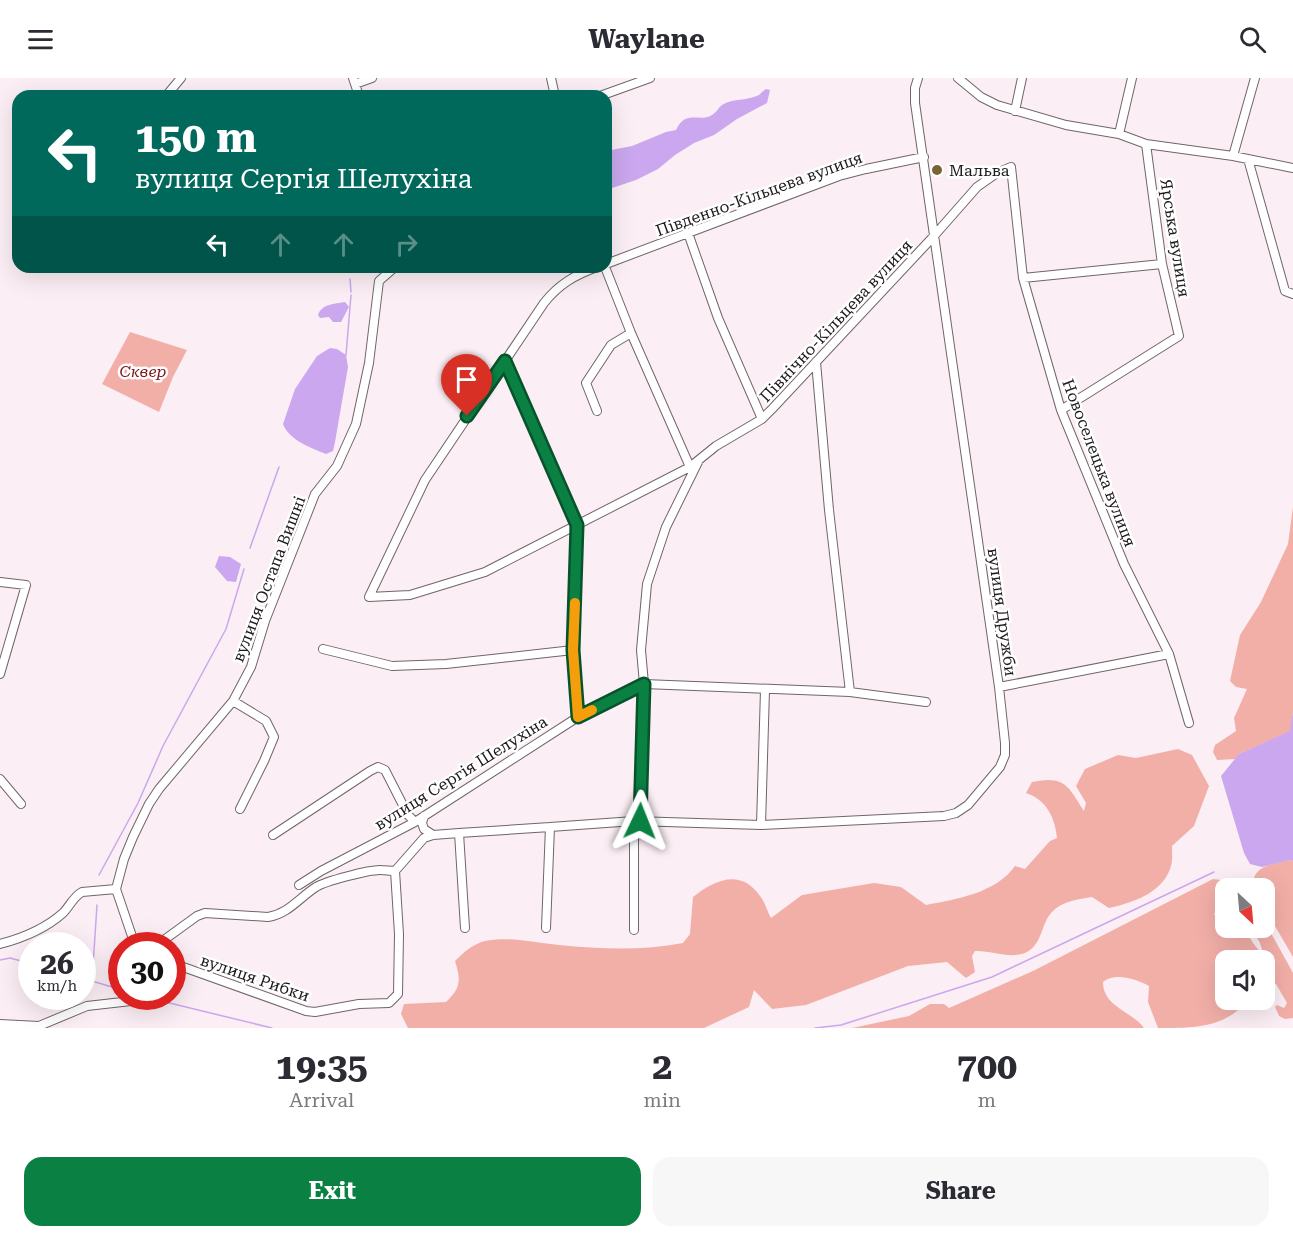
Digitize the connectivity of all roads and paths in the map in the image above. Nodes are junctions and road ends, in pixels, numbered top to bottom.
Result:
1 (181, 78) edge
2 (372, 78) edge
3 (650, 78) edge
4 (918, 78) edge
5 (957, 78) edge
6 (1022, 78) edge
7 (1132, 78) edge
8 (1255, 78) edge
9 (354, 81) edge
10 (171, 90) edge
11 (612, 92) edge
12 (1015, 111) junction
13 (1119, 134) junction
14 (1146, 144) junction
15 (1233, 156) junction
16 (924, 157) junction
17 (1248, 159) junction
18 (1011, 167) joint
19 (1293, 168) edge
20 (688, 233) junction
21 (933, 237) junction
22 (612, 262) edge
23 (1162, 264) junction
24 (388, 273) edge
25 (582, 273) edge
26 (608, 273) edge
27 (1023, 278) junction
28 (1293, 294) edge
29 (631, 333) junction
30 (505, 361) junction
31 (816, 362) junction
32 (1061, 410) junction
33 (597, 411) dead end
34 (762, 419) junction
35 (700, 459) junction
36 (690, 467) junction
37 (577, 525) junction
38 (0, 582) edge
39 (323, 649) dead end
40 (573, 650) junction
41 (1169, 654) junction
42 (0, 674) edge
43 (644, 684) junction
44 (999, 687) junction
45 (765, 690) junction
46 (850, 692) junction
47 (233, 701) junction
48 (926, 702) dead end
49 (578, 717) junction
50 (1188, 723) dead end
51 (0, 779) edge
52 (21, 804) dead end
53 (240, 809) dead end
54 (424, 816) junction
55 (637, 821) junction
56 (415, 822) junction
57 (761, 825) junction
58 (550, 827) junction
59 (459, 832) junction
60 (273, 835) dead end
61 (433, 835) junction
62 (395, 871) junction
63 (299, 885) dead end
64 (116, 889) junction
65 (465, 928) dead end
66 (546, 928) dead end
67 (634, 930) dead end
68 (131, 932) edge
69 (175, 932) edge
70 (0, 944) edge
71 (186, 968) edge
72 (108, 1004) edge
73 (0, 1024) edge

1 - 10 street
2 - 9 street
3 - 11 street
4 - 16 street, вулиця Дружби
5 - 12 street
6 - 12 street
7 - 13 street
8 - 15 street
12 - 13 street
13 - 14 street
14 - 15 street
14 - 23 street, Ярська вулиця
15 - 17 street
16 - 20 street, Південно-Кільцева вулиця
16 - 21 street, вулиця Дружби
17 - 19 street
17 - 28 street
18 - 21 street, Північно-Кільцева вулиця
18 - 27 street, Новоселецька вулиця
20 - 22 street, Південно-Кільцева вулиця
20 - 34 street
21 - 31 street, Північно-Кільцева вулиця
21 - 44 street, вулиця Дружби
23 - 27 street
23 - 32 street, Ярська вулиця
24 - 47 street, вулиця Остапа Вишні
25 - 30 street
26 - 29 street
27 - 32 street, Новоселецька вулиця
29 - 33 street
29 - 36 street
30 - 37 street
30 - 37 street, Північно-Кільцева вулиця
31 - 34 street, Північно-Кільцева вулиця
31 - 46 street
32 - 41 street, Новоселецька вулиця
34 - 35 street, Північно-Кільцева вулиця
35 - 36 street, Північно-Кільцева вулиця
35 - 43 street
36 - 37 street, Північно-Кільцева вулиця
37 - 40 street
38 - 42 street
39 - 40 street
40 - 49 street
41 - 44 street
41 - 50 street, Новоселецька вулиця
43 - 45 street, вулиця Сергія Шелухіна
43 - 49 street, вулиця Сергія Шелухіна
43 - 55 street
44 - 57 street, вулиця Дружби
45 - 46 street, вулиця Сергія Шелухіна
45 - 57 street
46 - 48 street, вулиця Сергія Шелухіна
47 - 53 street
47 - 64 street, вулиця Остапа Вишні
49 - 54 street, вулиця Сергія Шелухіна
51 - 52 street
54 - 56 street, вулиця Сергія Шелухіна
54 - 61 street
55 - 57 street, вулиця Дружби
55 - 58 street, вулиця Дружби
55 - 67 street
56 - 60 street
56 - 63 street, вулиця Сергія Шелухіна
58 - 59 street, вулиця Дружби
58 - 66 street
59 - 61 street, вулиця Дружби
59 - 65 street
61 - 62 street
62 - 69 street
62 - 71 street, вулиця Рибки
64 - 68 street
64 - 70 street
72 - 73 street

